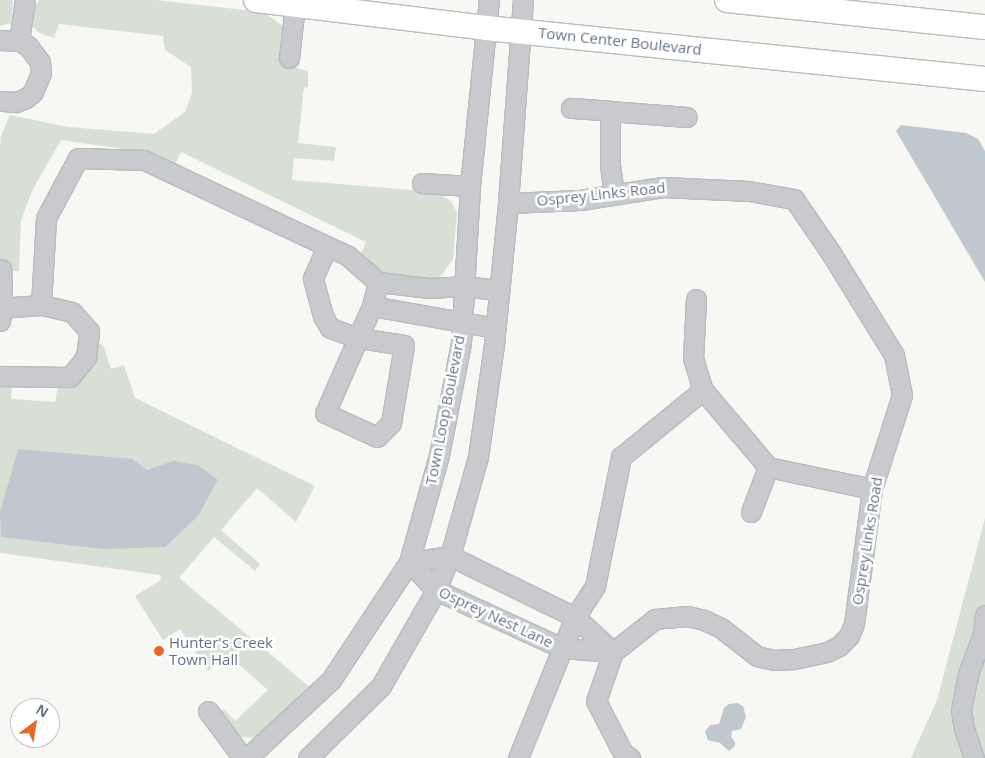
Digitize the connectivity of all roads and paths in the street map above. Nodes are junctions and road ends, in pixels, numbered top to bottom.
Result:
1 (25, 0) edge
2 (256, 0) edge
3 (489, 0) edge
4 (523, 0) edge
5 (727, 0) edge
6 (295, 5) junction
7 (985, 27) edge
8 (486, 28) junction
9 (521, 31) junction
10 (0, 40) edge
11 (19, 41) junction
12 (289, 58) dead end
13 (985, 79) edge
14 (0, 101) edge
15 (571, 108) dead end
16 (610, 111) junction
17 (687, 117) dead end
18 (422, 183) dead end
19 (470, 186) junction
20 (614, 194) junction
21 (508, 203) junction
22 (327, 246) junction
23 (1, 270) edge
24 (378, 282) junction
25 (464, 286) junction
26 (499, 290) junction
27 (696, 299) dead end
28 (41, 306) junction
29 (372, 306) junction
30 (1, 314) edge
31 (462, 322) junction
32 (495, 328) junction
33 (358, 338) junction
34 (0, 376) edge
35 (703, 390) junction
36 (768, 467) junction
37 (872, 489) junction
38 (750, 512) dead end
39 (450, 556) junction
40 (409, 562) junction
41 (436, 590) junction
42 (985, 615) edge
43 (575, 617) junction
44 (562, 648) junction
45 (613, 652) junction
46 (208, 711) dead end
47 (243, 758) edge
48 (247, 758) edge
49 (308, 758) edge
50 (518, 758) edge
51 (630, 758) edge
52 (974, 758) edge

1 - 11 street
2 - 6 main road, Town Center Boulevard
3 - 8 street, Town Loop Boulevard
4 - 9 street
5 - 7 main road
6 - 8 main road, Town Center Boulevard
6 - 12 street
8 - 9 main road, Town Center Boulevard
8 - 19 street, Town Loop Boulevard
9 - 13 main road, Town Center Boulevard
9 - 21 street
10 - 11 street
11 - 14 street
15 - 16 street
16 - 17 street
16 - 20 street
18 - 19 street
19 - 25 street, Town Loop Boulevard
20 - 21 street, Osprey Links Road
20 - 37 street, Osprey Links Road
21 - 26 street
22 - 24 street
22 - 28 street
22 - 33 street
23 - 30 street
24 - 25 street
24 - 29 street
25 - 26 street
25 - 31 street, Town Loop Boulevard
26 - 32 street
27 - 35 street
28 - 30 street
28 - 34 street
29 - 31 street
29 - 33 street
31 - 32 street
31 - 40 street, Town Loop Boulevard
32 - 39 street
33 - 33 street
35 - 36 street
35 - 43 street, Osprey Nest Lane
36 - 37 street
36 - 38 street
37 - 45 street, Osprey Links Road
39 - 40 street
39 - 41 street
39 - 43 street
40 - 41 street, Osprey Nest Lane
40 - 48 street, Town Loop Boulevard
41 - 44 street, Osprey Nest Lane
41 - 49 street
42 - 52 street
43 - 44 street, Osprey Nest Lane
43 - 45 street
44 - 45 street, Osprey Nest Lane
44 - 50 street, Osprey Nest Lane
45 - 51 street
46 - 47 street

